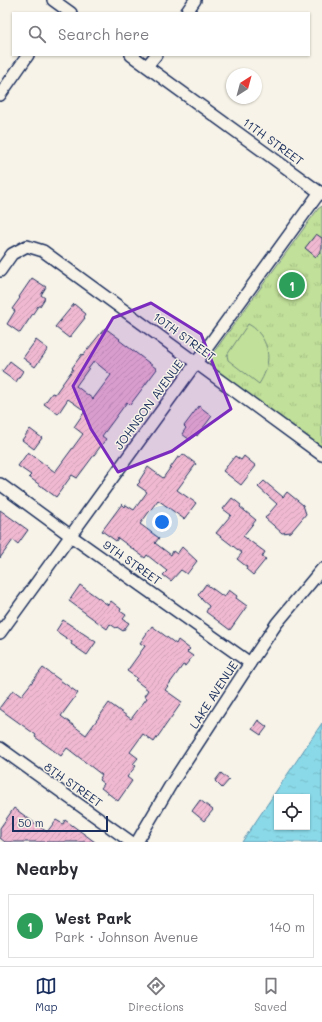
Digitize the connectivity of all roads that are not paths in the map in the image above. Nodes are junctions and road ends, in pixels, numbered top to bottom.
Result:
1 (53, 0) edge
2 (195, 0) edge
3 (64, 11) edge
4 (187, 12) edge
5 (27, 56) edge
6 (132, 56) edge
7 (155, 56) edge
8 (147, 66) junction
9 (0, 95) edge
10 (321, 193) edge
11 (0, 271) edge
12 (195, 362) junction
13 (322, 455) edge
14 (0, 484) edge
15 (71, 536) junction
16 (322, 569) edge
17 (0, 633) edge
18 (250, 663) junction
19 (0, 748) edge
20 (131, 842) edge
21 (137, 842) edge

1 - 3 street
2 - 4 street
5 - 9 street
6 - 8 street, 11TH STREET
7 - 8 street
8 - 10 street, 11TH STREET
10 - 12 street, JOHNSON AVENUE
11 - 12 street, 10TH STREET
12 - 13 street, 10TH STREET
12 - 15 street, JOHNSON AVENUE
14 - 15 street, 9TH STREET
15 - 17 street, JOHNSON AVENUE
15 - 18 street, 9TH STREET
16 - 18 street, LAKE AVENUE
18 - 21 street, LAKE AVENUE
19 - 20 street, 8TH STREET

